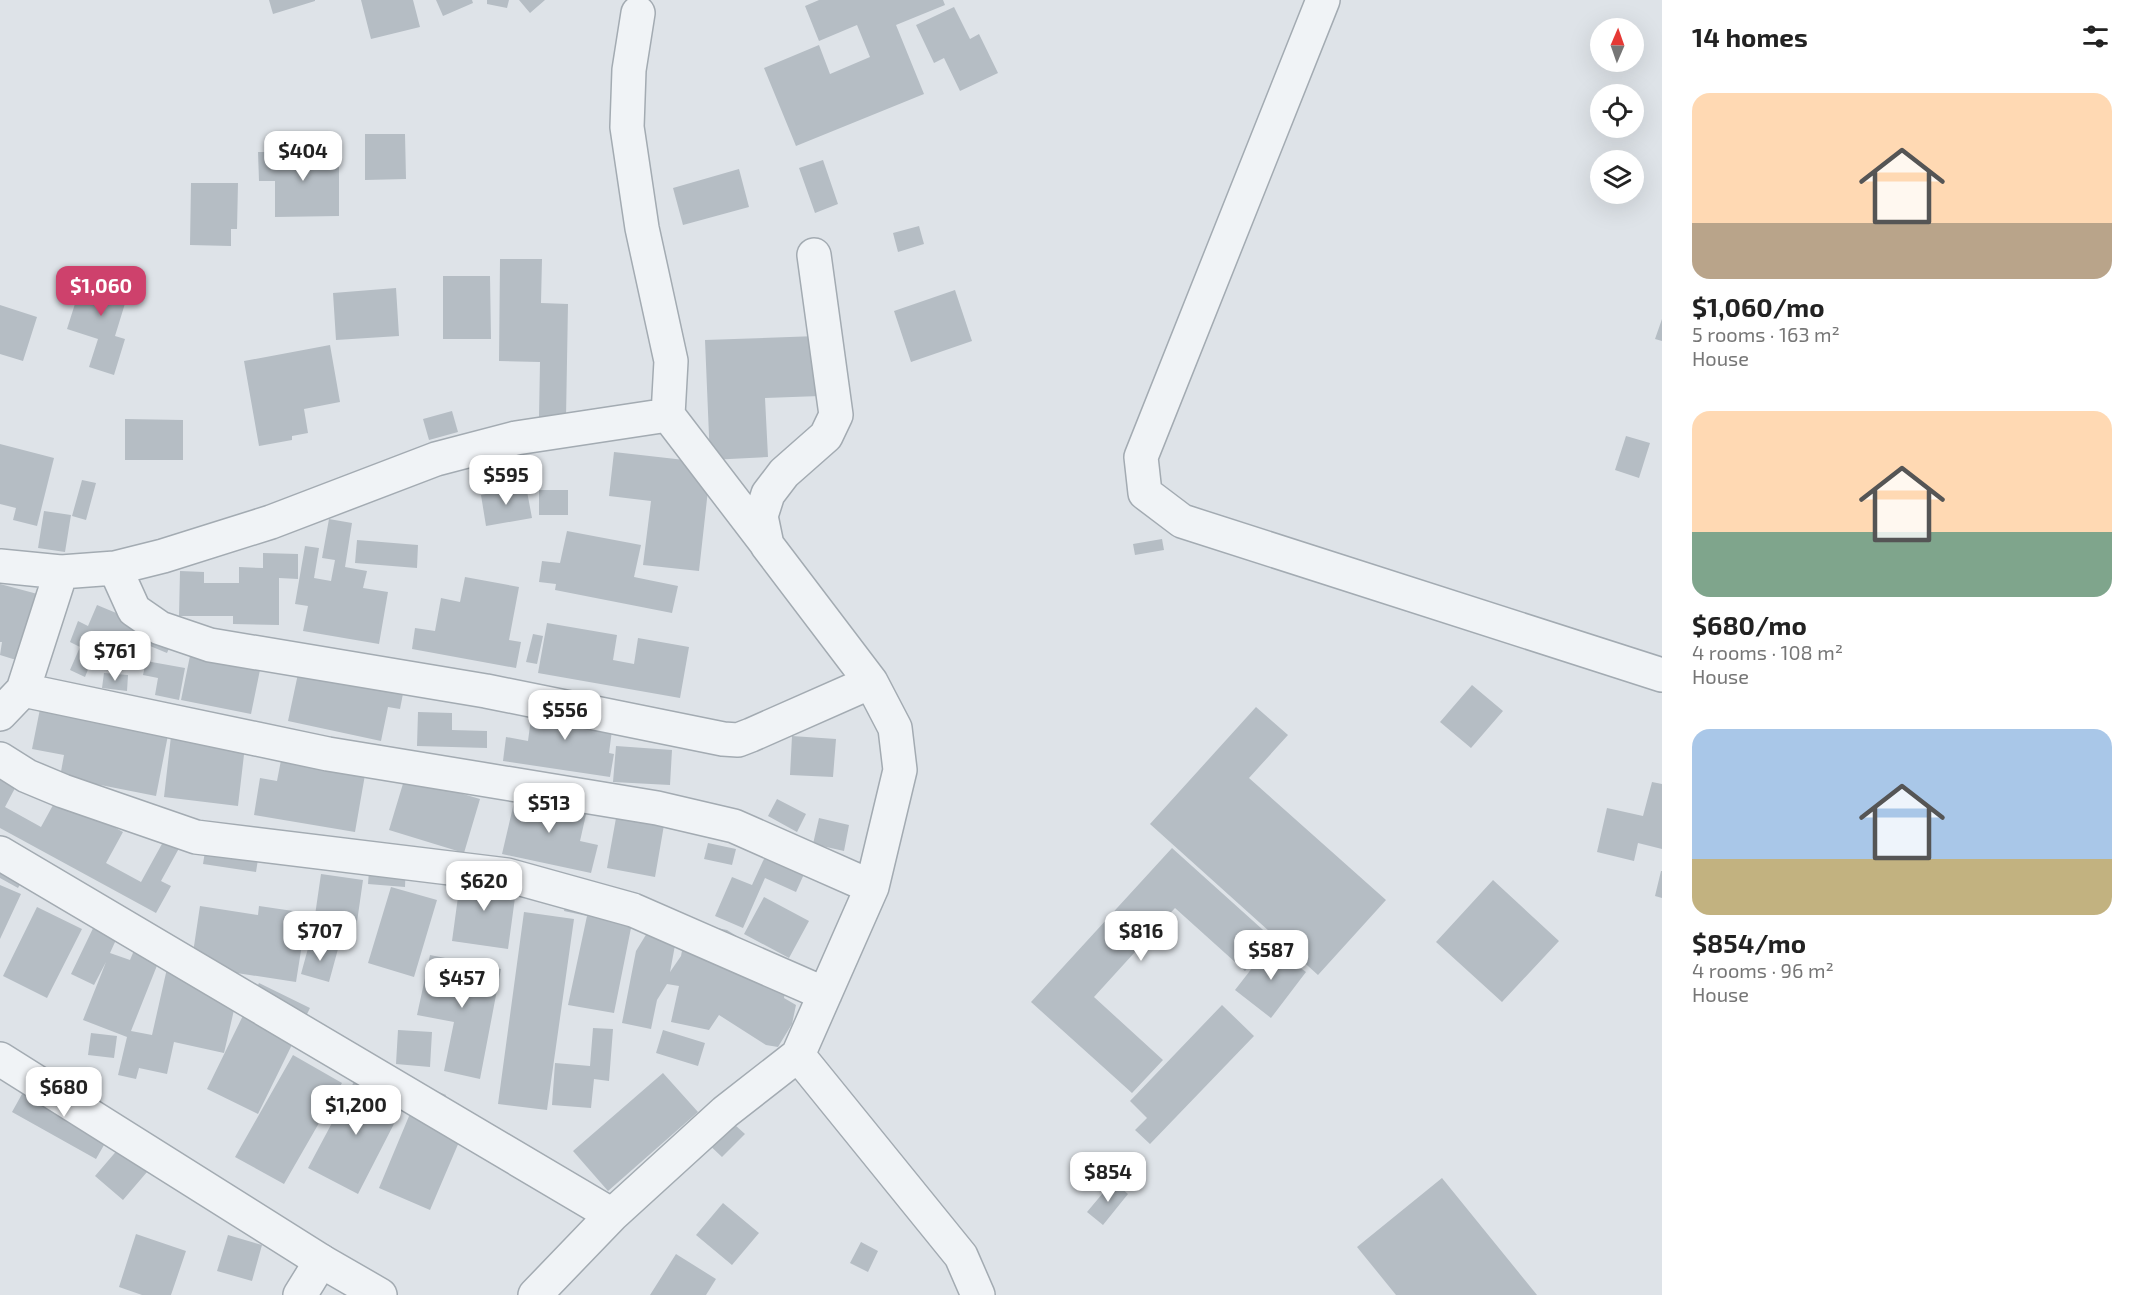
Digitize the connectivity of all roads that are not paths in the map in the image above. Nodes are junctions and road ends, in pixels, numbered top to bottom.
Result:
1 (1323, 0) edge
2 (638, 13) dead end
3 (814, 255) dead end
4 (668, 415) junction
5 (767, 546) junction
6 (0, 566) edge
7 (115, 568) junction
8 (60, 572) junction
9 (1662, 675) edge
10 (871, 682) junction
11 (23, 690) junction
12 (0, 714) edge
13 (0, 759) edge
14 (0, 853) edge
15 (872, 887) junction
16 (825, 994) junction
17 (798, 1055) junction
18 (0, 1059) edge
19 (612, 1215) junction
20 (321, 1261) junction
21 (300, 1295) edge
22 (380, 1295) edge
23 (535, 1295) edge
24 (978, 1295) edge

1 - 9 street
2 - 4 street
3 - 5 street
4 - 5 street
4 - 7 street
5 - 10 street
6 - 8 street
7 - 8 street
7 - 10 street
8 - 11 street
10 - 15 street
11 - 12 street
11 - 15 street
13 - 16 street
14 - 19 street
15 - 16 street
16 - 17 street
17 - 19 street
17 - 24 street
18 - 20 street
19 - 23 street
20 - 21 street
20 - 22 street

